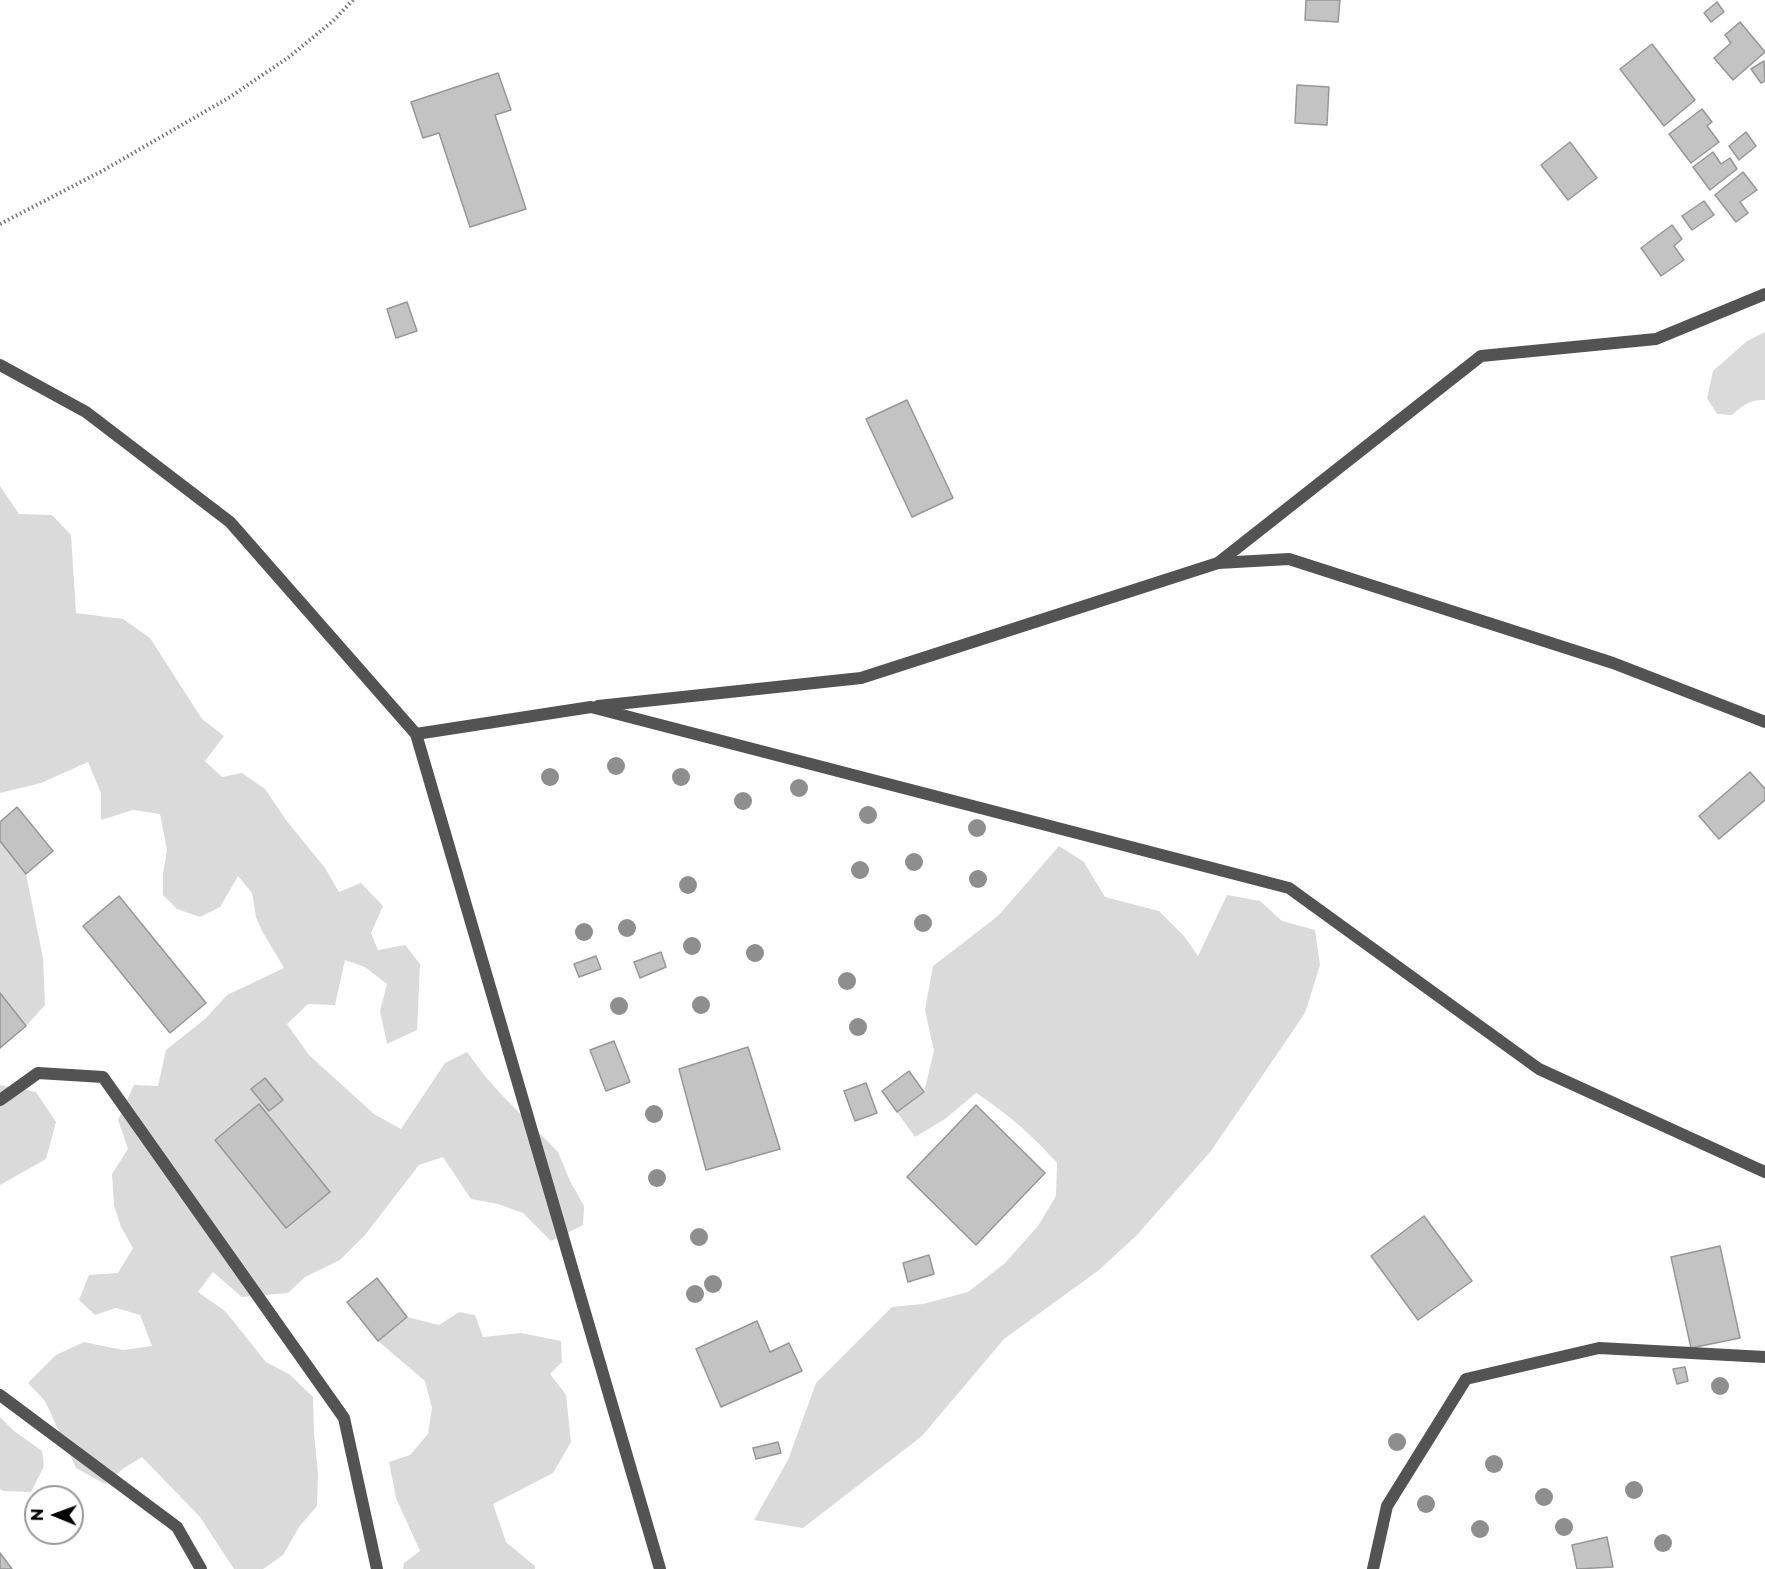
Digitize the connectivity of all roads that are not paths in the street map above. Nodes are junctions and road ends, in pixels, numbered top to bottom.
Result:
1 (1765, 294) edge
2 (0, 365) edge
3 (1218, 563) junction
4 (591, 707) junction
5 (1765, 722) edge
6 (416, 734) junction
7 (0, 1100) edge
8 (1765, 1172) edge
9 (1765, 1357) edge
10 (0, 1395) edge
11 (201, 1569) edge
12 (377, 1569) edge
13 (660, 1569) edge
14 (1373, 1569) edge

1 - 3 street
2 - 6 street
3 - 4 street
3 - 5 street
4 - 6 street
4 - 8 street
6 - 13 street
7 - 12 street
9 - 14 street
10 - 11 street

